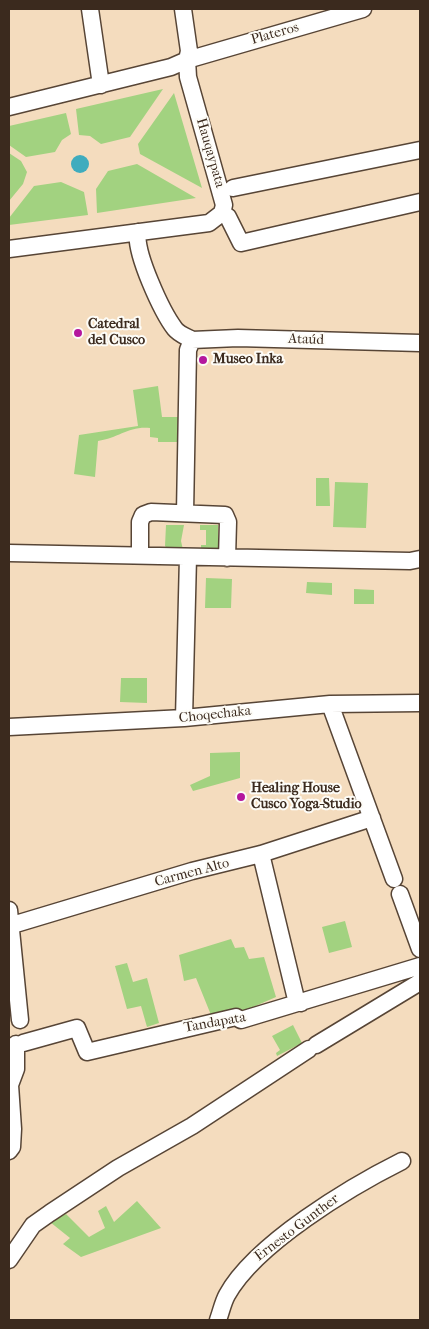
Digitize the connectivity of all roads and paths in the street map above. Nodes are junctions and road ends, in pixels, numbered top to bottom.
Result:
1 (90, 9) edge
2 (182, 9) edge
3 (363, 9) edge
4 (187, 60) junction
5 (101, 85) junction
6 (9, 107) edge
7 (420, 150) edge
8 (233, 188) dead end
9 (420, 202) edge
10 (222, 212) junction
11 (138, 232) junction
12 (9, 249) edge
13 (192, 340) junction
14 (420, 343) edge
15 (185, 513) junction
16 (9, 552) edge
17 (140, 554) junction
18 (188, 557) junction
19 (228, 558) junction
20 (420, 559) edge
21 (420, 703) edge
22 (330, 704) junction
23 (184, 718) junction
24 (9, 727) edge
25 (372, 818) junction
26 (261, 854) junction
27 (10, 920) edge
28 (420, 949) edge
29 (420, 966) edge
30 (420, 982) edge
31 (302, 1002) junction
32 (20, 1020) dead end
33 (9, 1152) edge
34 (402, 1161) dead end
35 (9, 1260) edge
36 (218, 1320) edge

1 - 5 street
2 - 4 street, Hauqaypata
3 - 4 street, Plateros
4 - 5 street
4 - 10 street, Hauqaypata
5 - 6 street
7 - 8 street
9 - 10 street
10 - 11 street
11 - 12 street
11 - 13 street
13 - 14 street, Ataúd
13 - 15 street
15 - 17 street
15 - 19 street
16 - 17 street
17 - 18 street
18 - 19 street
18 - 23 street
19 - 20 street
21 - 22 street, Choqechaka
22 - 23 street, Choqechaka
22 - 25 street
23 - 24 street, Choqechaka
25 - 26 street, Carmen Alto
25 - 28 street
26 - 27 street, Carmen Alto
26 - 31 street
27 - 32 street
29 - 31 street, Tandapata
30 - 35 street
31 - 33 street, Tandapata
34 - 36 street, Ernesto Gunther

